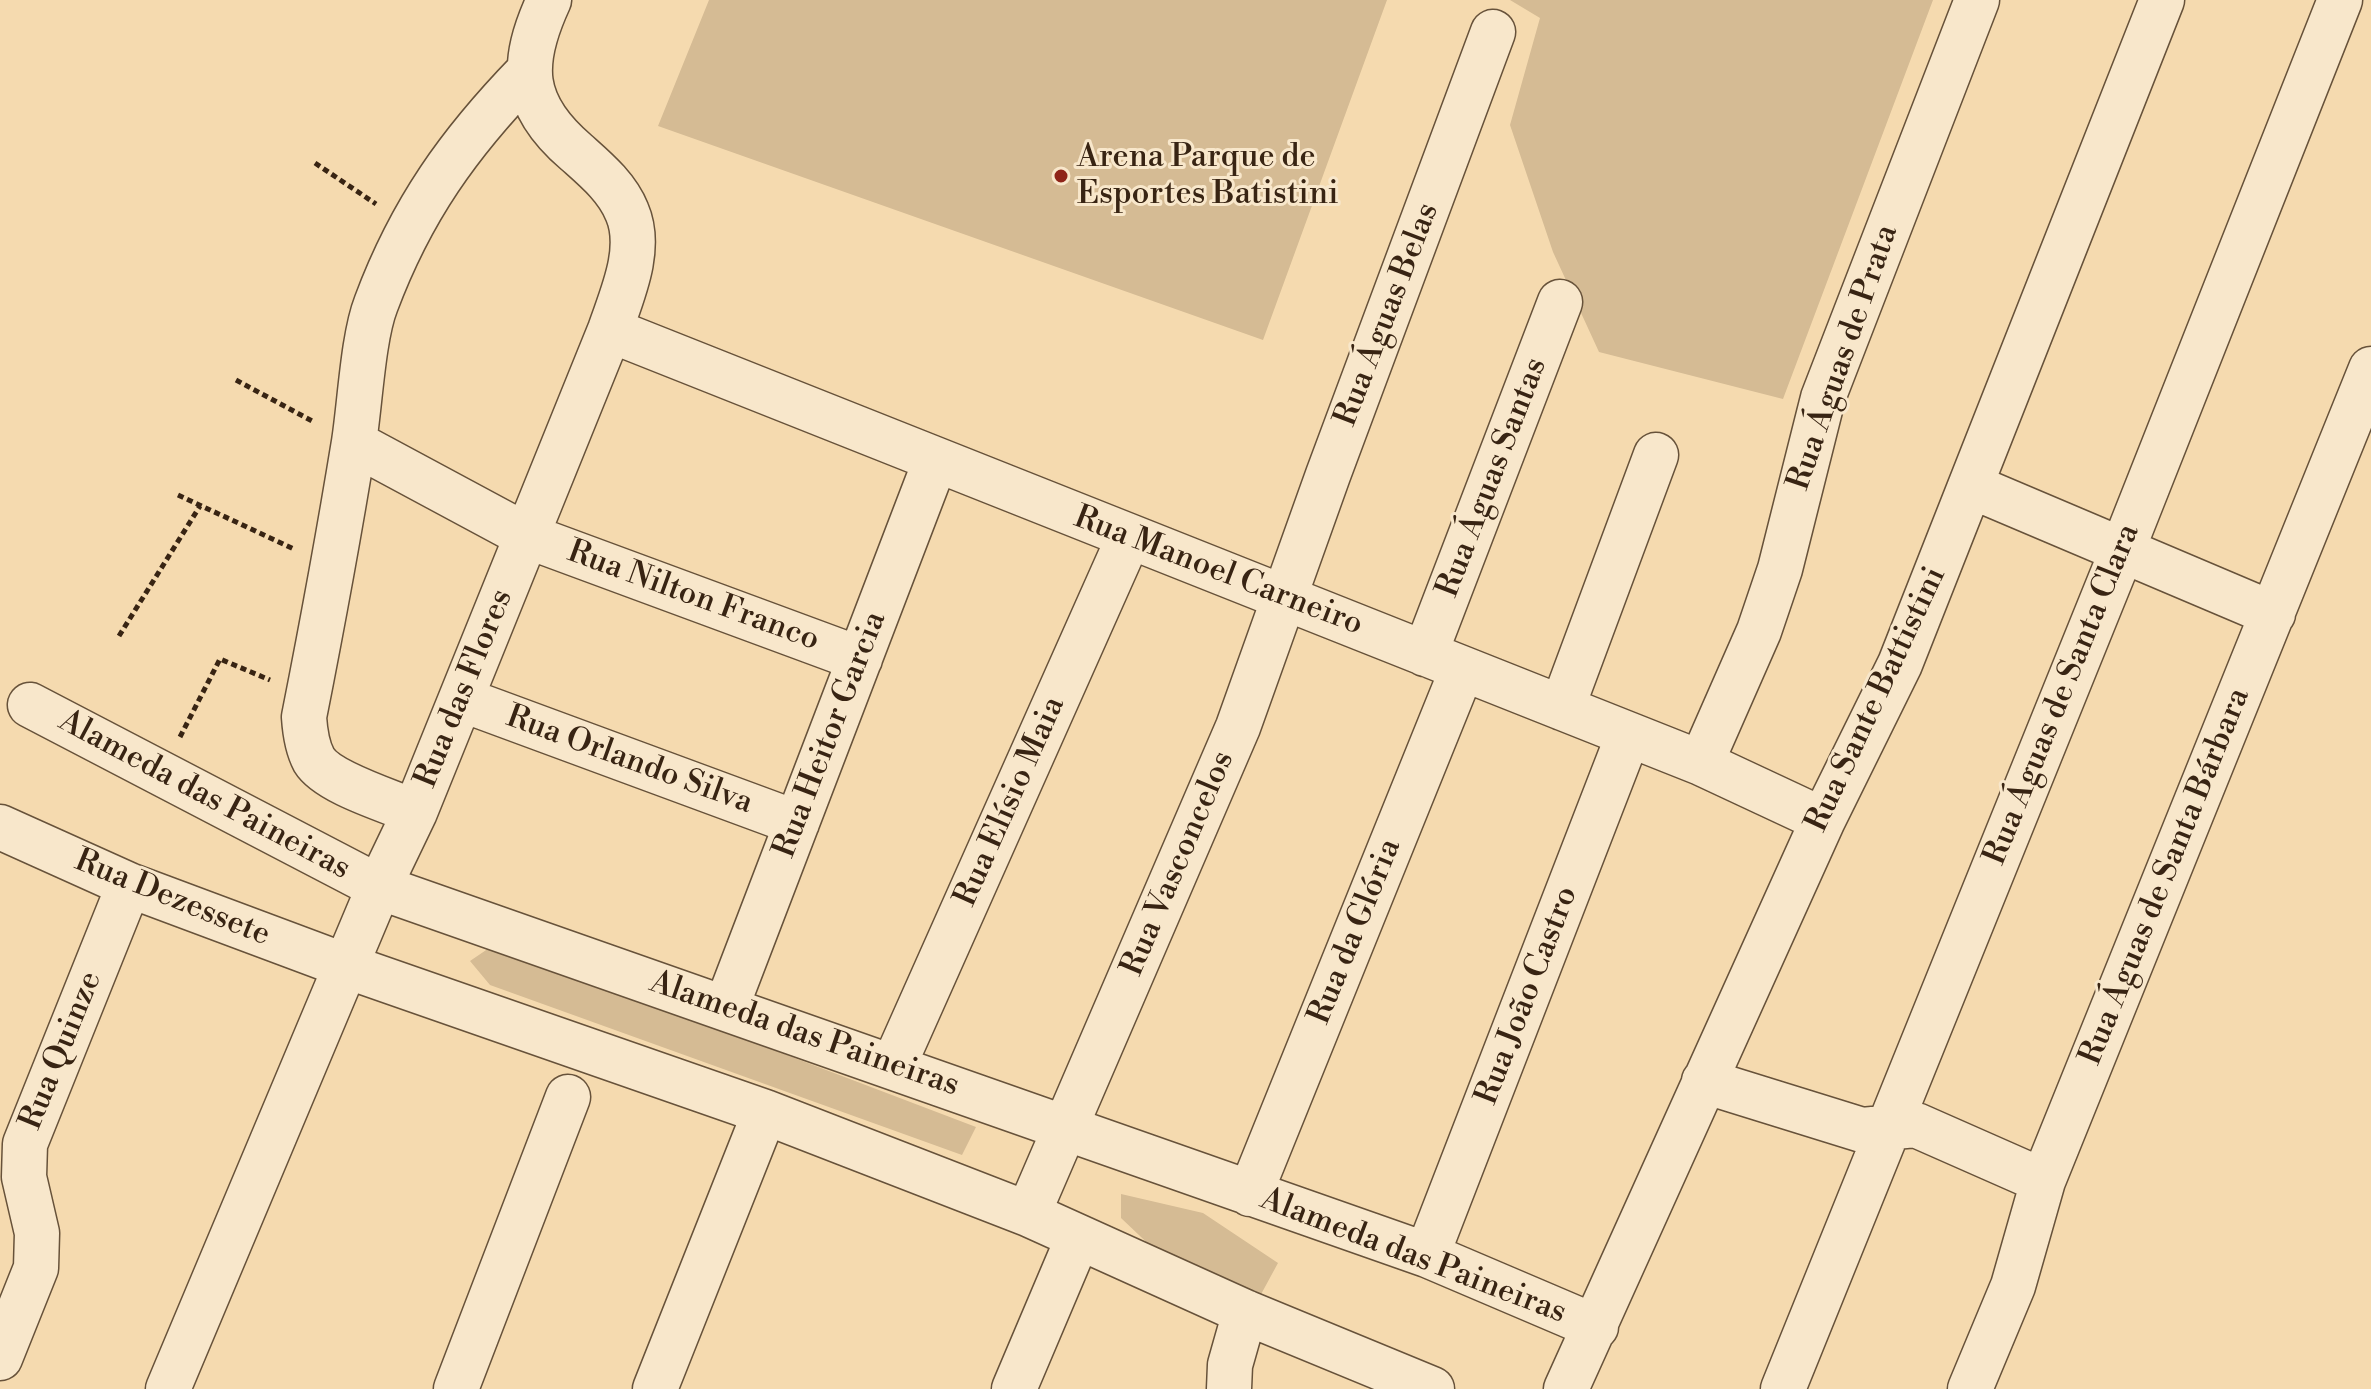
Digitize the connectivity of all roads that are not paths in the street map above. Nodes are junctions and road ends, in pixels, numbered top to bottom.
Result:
1 (549, 0) edge
2 (1977, 0) edge
3 (2162, 0) edge
4 (2340, 0) edge
5 (1493, 32) dead end
6 (528, 72) junction
7 (1560, 302) dead end
8 (610, 330) junction
9 (2371, 369) edge
10 (354, 443) junction
11 (1656, 455) dead end
12 (935, 462) junction
13 (1971, 486) junction
14 (527, 536) junction
15 (1129, 537) junction
16 (2122, 551) junction
17 (1284, 599) junction
18 (2273, 614) junction
19 (860, 659) junction
20 (1444, 662) junction
21 (461, 699) junction
22 (30, 705) dead end
23 (1562, 708) junction
24 (1628, 736) junction
25 (1701, 763) junction
26 (415, 812) junction
27 (1823, 820) junction
28 (797, 823) junction
29 (0, 827) edge
30 (129, 885) junction
31 (379, 887) junction
32 (346, 966) junction
33 (726, 1008) junction
34 (893, 1067) junction
35 (1704, 1081) junction
36 (568, 1097) dead end
37 (765, 1112) junction
38 (15, 1124) edge
39 (1066, 1126) junction
40 (1887, 1128) junction
41 (2043, 1181) junction
42 (1250, 1194) junction
43 (1028, 1214) junction
44 (1078, 1238) junction
45 (1427, 1255) junction
46 (1245, 1312) junction
47 (1596, 1327) junction
48 (0, 1358) edge
49 (168, 1389) edge
50 (456, 1389) edge
51 (655, 1389) edge
52 (1014, 1389) edge
53 (1229, 1389) edge
54 (1432, 1389) edge
55 (1566, 1389) edge
56 (1783, 1389) edge
57 (1970, 1389) edge

1 - 6 street, Rua das Flores
2 - 25 street, Rua Águas de Prata
3 - 13 street, Rua Sante Battistini
4 - 16 street, Rua Águas de Santa Clara
5 - 17 street, Rua Águas Belas
6 - 8 street, Rua das Flores
6 - 10 street
7 - 20 street, Rua Águas Santas
8 - 12 street, Rua Manoel Carneiro
8 - 14 street, Rua das Flores
9 - 18 street, Rua Águas de Santa Bárbara
10 - 14 street, Rua Nilton Franco
10 - 26 street
11 - 23 street
12 - 15 street, Rua Manoel Carneiro
12 - 19 street, Rua Heitor Garcia
13 - 16 street
13 - 27 street, Rua Sante Battistini
14 - 19 street, Rua Nilton Franco
14 - 21 street, Rua das Flores
15 - 17 street, Rua Manoel Carneiro
15 - 34 street, Rua Elísio Maia
16 - 18 street
16 - 40 street, Rua Águas de Santa Clara
17 - 20 street, Rua Manoel Carneiro
17 - 39 street, Rua Vasconcelos
18 - 41 street, Rua Águas de Santa Bárbara
19 - 28 street, Rua Heitor Garcia
20 - 23 street, Rua Manoel Carneiro
20 - 42 street, Rua da Glória
21 - 26 street, Rua das Flores
21 - 28 street, Rua Orlando Silva
22 - 31 street, Alameda das Paineiras
23 - 24 street, Rua Manoel Carneiro
24 - 25 street, Rua Manoel Carneiro
24 - 45 street, Rua João Castro
25 - 27 street, Rua Manoel Carneiro
26 - 31 street, Rua das Flores
27 - 35 street, Rua Sante Battistini
28 - 33 street, Rua Heitor Garcia
29 - 30 street, Rua Dezessete
30 - 32 street, Rua Dezessete
30 - 38 street, Rua Quinze
31 - 32 street, Rua das Flores
31 - 33 street, Alameda das Paineiras
32 - 37 street
32 - 49 street, Rua das Flores
33 - 34 street, Alameda das Paineiras
34 - 39 street, Alameda das Paineiras
35 - 40 street
35 - 47 street, Rua Sante Battistini
36 - 50 street
37 - 43 street
37 - 51 street
38 - 48 street, Rua Quinze
39 - 42 street, Alameda das Paineiras
39 - 43 street, Rua Vasconcelos
40 - 41 street
40 - 56 street, Rua Águas de Santa Clara
41 - 57 street, Rua Águas de Santa Bárbara
42 - 45 street, Alameda das Paineiras
43 - 44 street
44 - 46 street
44 - 52 street
45 - 47 street, Alameda das Paineiras
46 - 53 street
46 - 54 street
47 - 55 street, Rua Sante Battistini

